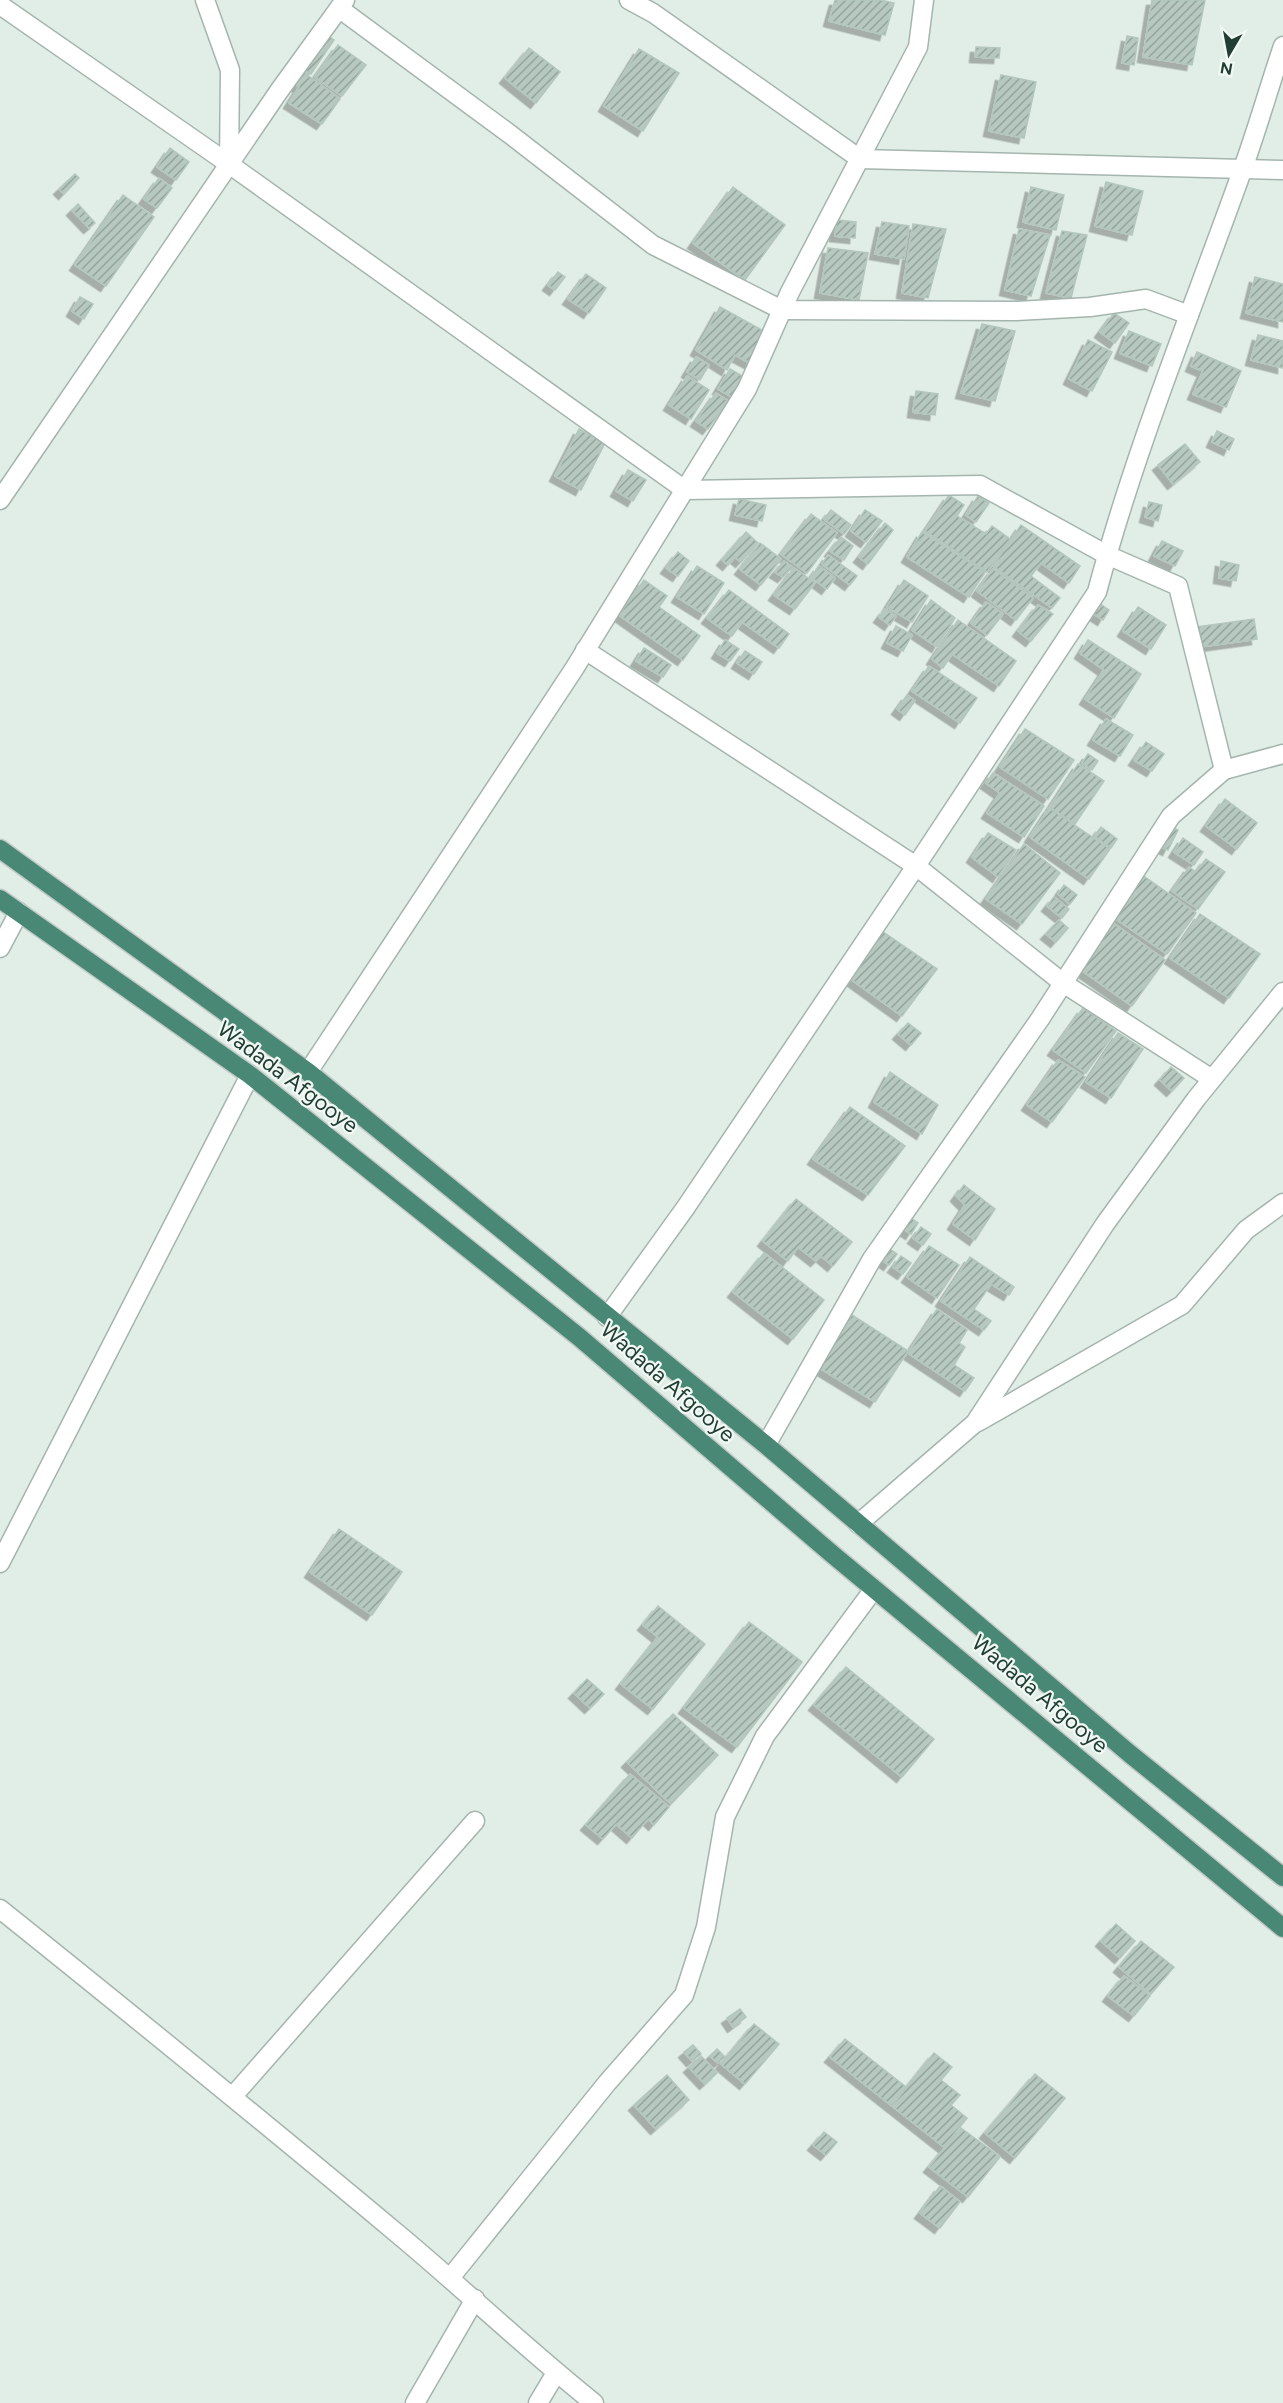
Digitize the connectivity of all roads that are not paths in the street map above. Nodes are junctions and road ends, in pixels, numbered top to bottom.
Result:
1 (205, 0) edge
2 (629, 0) edge
3 (924, 0) edge
4 (343, 4) edge
5 (0, 5) edge
6 (1283, 46) edge
7 (860, 159) junction
8 (230, 164) junction
9 (1242, 169) junction
10 (1283, 170) edge
11 (782, 310) junction
12 (1189, 315) junction
13 (685, 490) junction
14 (0, 500) edge
15 (1107, 555) junction
16 (585, 650) junction
17 (1283, 754) edge
18 (1224, 770) junction
19 (0, 849) edge
20 (916, 866) junction
21 (0, 899) edge
22 (19, 912) junction
23 (0, 948) edge
24 (1063, 983) junction
25 (1283, 992) edge
26 (308, 1072) junction
27 (250, 1075) junction
28 (1212, 1079) junction
29 (1283, 1203) edge
30 (607, 1317) junction
31 (975, 1423) junction
32 (766, 1445) junction
33 (858, 1524) junction
34 (0, 1563) edge
35 (874, 1588) junction
36 (474, 1821) dead end
37 (1283, 1877) edge
38 (0, 1910) edge
39 (1283, 1928) edge
40 (233, 2096) junction
41 (450, 2278) junction
42 (475, 2299) junction
43 (556, 2373) junction
44 (415, 2403) edge
45 (538, 2403) edge
46 (594, 2403) edge

1 - 8 street
2 - 7 street
3 - 7 street
4 - 8 street
4 - 11 street
5 - 8 street
6 - 9 street
7 - 9 street
7 - 11 street
8 - 13 street
8 - 14 street
9 - 10 street
9 - 12 street
11 - 12 street
11 - 13 street
12 - 15 street
13 - 15 street
13 - 16 street
15 - 18 street
15 - 20 street
16 - 20 street
16 - 26 street
17 - 18 street
18 - 24 street
19 - 26 highway, Wadada Afgooye
20 - 24 street
20 - 30 street
21 - 22 highway, Wadada Afgooye
22 - 23 street
22 - 27 highway, Wadada Afgooye
24 - 28 street
24 - 32 street
25 - 28 street
26 - 30 highway, Wadada Afgooye
27 - 34 street
27 - 35 highway, Wadada Afgooye
28 - 31 street
29 - 31 street
30 - 32 highway, Wadada Afgooye
31 - 33 street
32 - 33 highway, Wadada Afgooye
33 - 37 highway, Wadada Afgooye
35 - 39 highway, Wadada Afgooye
35 - 41 street
36 - 40 street
38 - 40 street
40 - 41 street
41 - 42 street
42 - 43 street
42 - 44 street
43 - 45 street
43 - 46 street

